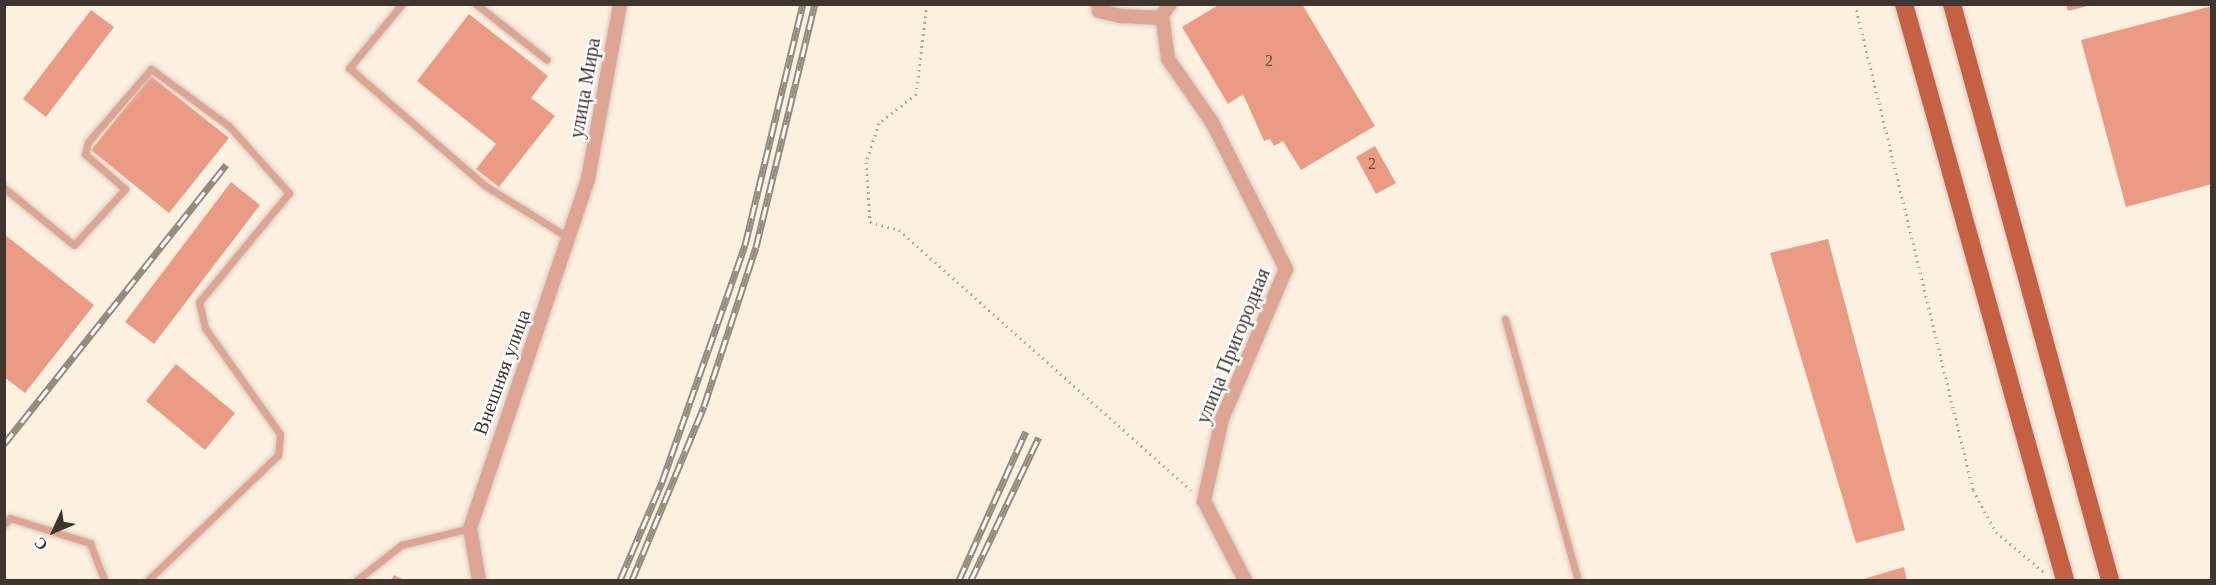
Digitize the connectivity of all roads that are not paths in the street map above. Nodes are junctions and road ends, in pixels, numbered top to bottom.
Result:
1 (402, 4) edge
2 (476, 4) edge
3 (620, 4) edge
4 (1098, 4) edge
5 (1170, 4) edge
6 (1904, 4) edge
7 (1952, 4) edge
8 (1162, 18) junction
9 (547, 60) dead end
10 (588, 179) joint
11 (4, 188) edge
12 (569, 238) junction
13 (1505, 319) dead end
14 (4, 524) edge
15 (470, 528) junction
16 (104, 580) edge
17 (148, 580) edge
18 (357, 580) edge
19 (479, 580) edge
20 (1245, 580) edge
21 (1578, 580) edge
22 (2065, 580) edge
23 (2110, 580) edge

1 - 12 lane
2 - 9 lane
3 - 10 street, улица Мира
4 - 8 street
5 - 8 street
6 - 22 main road
7 - 23 main road
8 - 20 street, улица Пригородная
10 - 12 street, Внешняя улица
11 - 17 lane
12 - 15 street, Внешняя улица
13 - 21 lane
14 - 16 lane
15 - 18 lane
15 - 19 street, Внешняя улица

